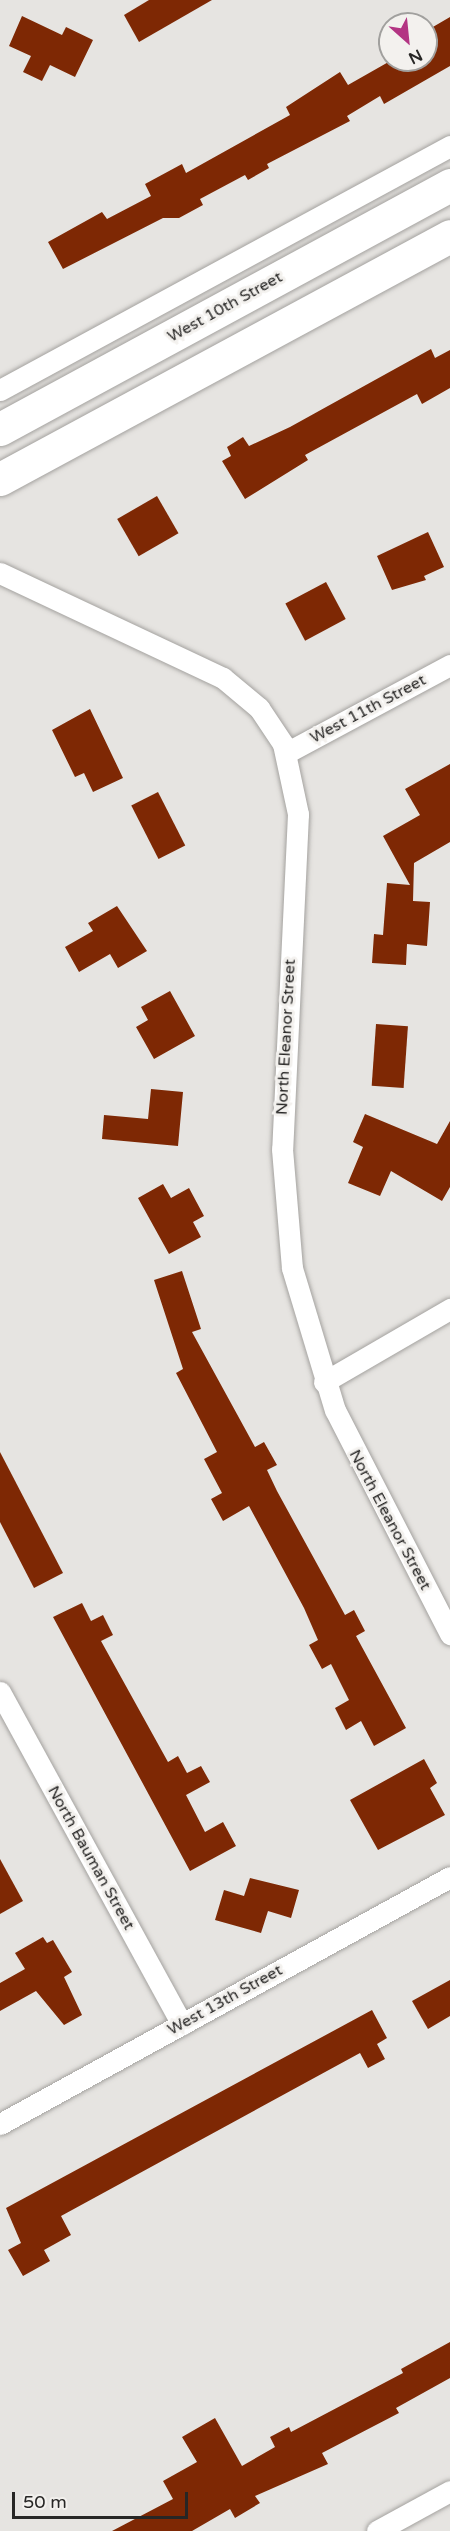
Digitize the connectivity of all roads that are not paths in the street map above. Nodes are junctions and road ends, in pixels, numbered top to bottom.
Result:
1 (450, 146) edge
2 (450, 185) edge
3 (450, 236) edge
4 (0, 390) edge
5 (0, 429) edge
6 (0, 479) edge
7 (0, 573) edge
8 (450, 665) edge
9 (286, 753) junction
10 (450, 1309) edge
11 (324, 1382) junction
12 (450, 1634) edge
13 (0, 1692) edge
14 (450, 1877) edge
15 (182, 2024) junction
16 (0, 2124) edge
17 (450, 2491) edge
18 (378, 2531) edge

1 - 4 street, West 10th Street
2 - 5 main road, West 10th Street
3 - 6 main road
7 - 9 street, North Eleanor Street
8 - 9 street, West 11th Street
9 - 11 street, North Eleanor Street
10 - 11 street
11 - 12 street, North Eleanor Street
13 - 15 street, North Bauman Street
14 - 15 street, West 13th Street
15 - 16 street, West 13th Street
17 - 18 street

